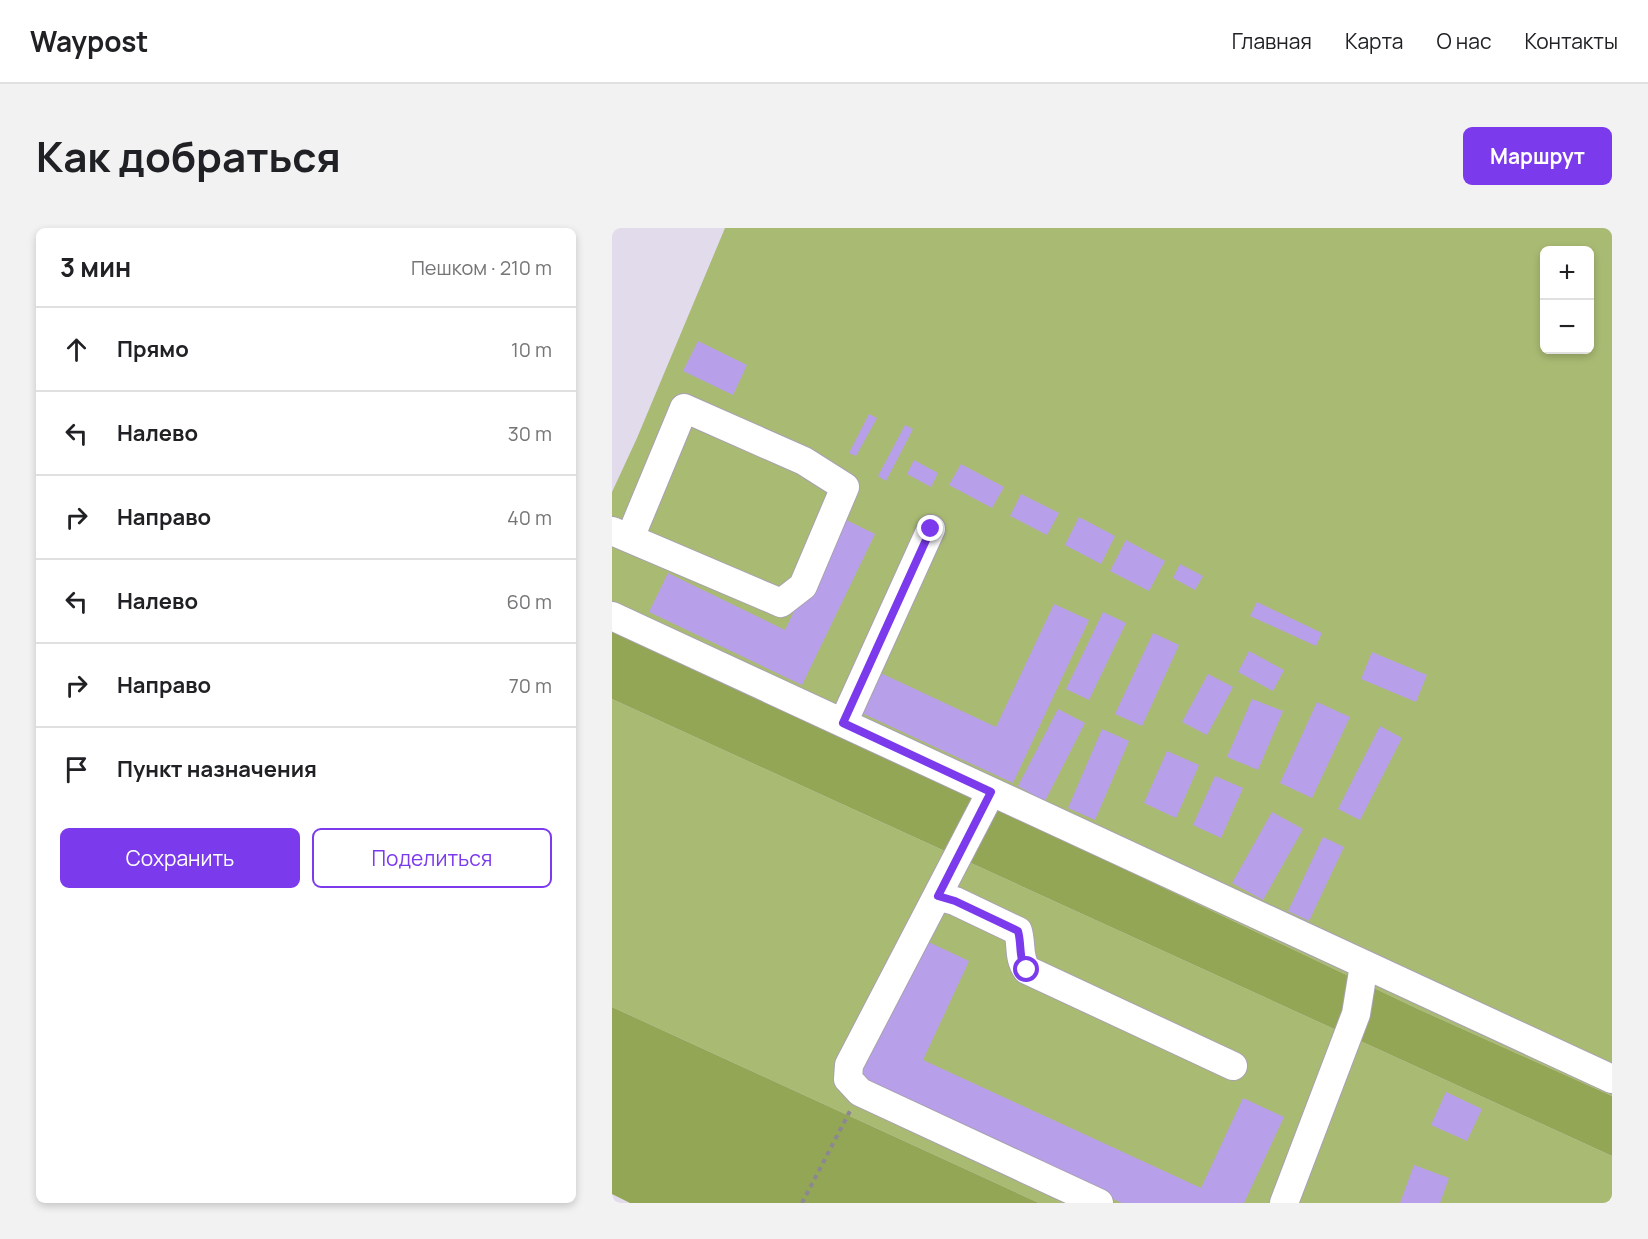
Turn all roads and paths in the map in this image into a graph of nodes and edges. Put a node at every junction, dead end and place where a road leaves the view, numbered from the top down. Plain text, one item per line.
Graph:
1 (931, 529) dead end
2 (621, 534) edge
3 (612, 616) edge
4 (843, 723) junction
5 (991, 792) junction
6 (938, 896) junction
7 (1364, 965) junction
8 (1233, 1066) dead end
9 (1612, 1079) edge
10 (860, 1092) junction
11 (802, 1203) edge
12 (1099, 1203) edge
13 (1284, 1203) edge

1 - 4 street
2 - 2 street
3 - 4 street
4 - 5 street
5 - 6 street
5 - 7 street
6 - 8 street
6 - 10 street
7 - 9 street
7 - 13 street
10 - 11 path
10 - 12 street

